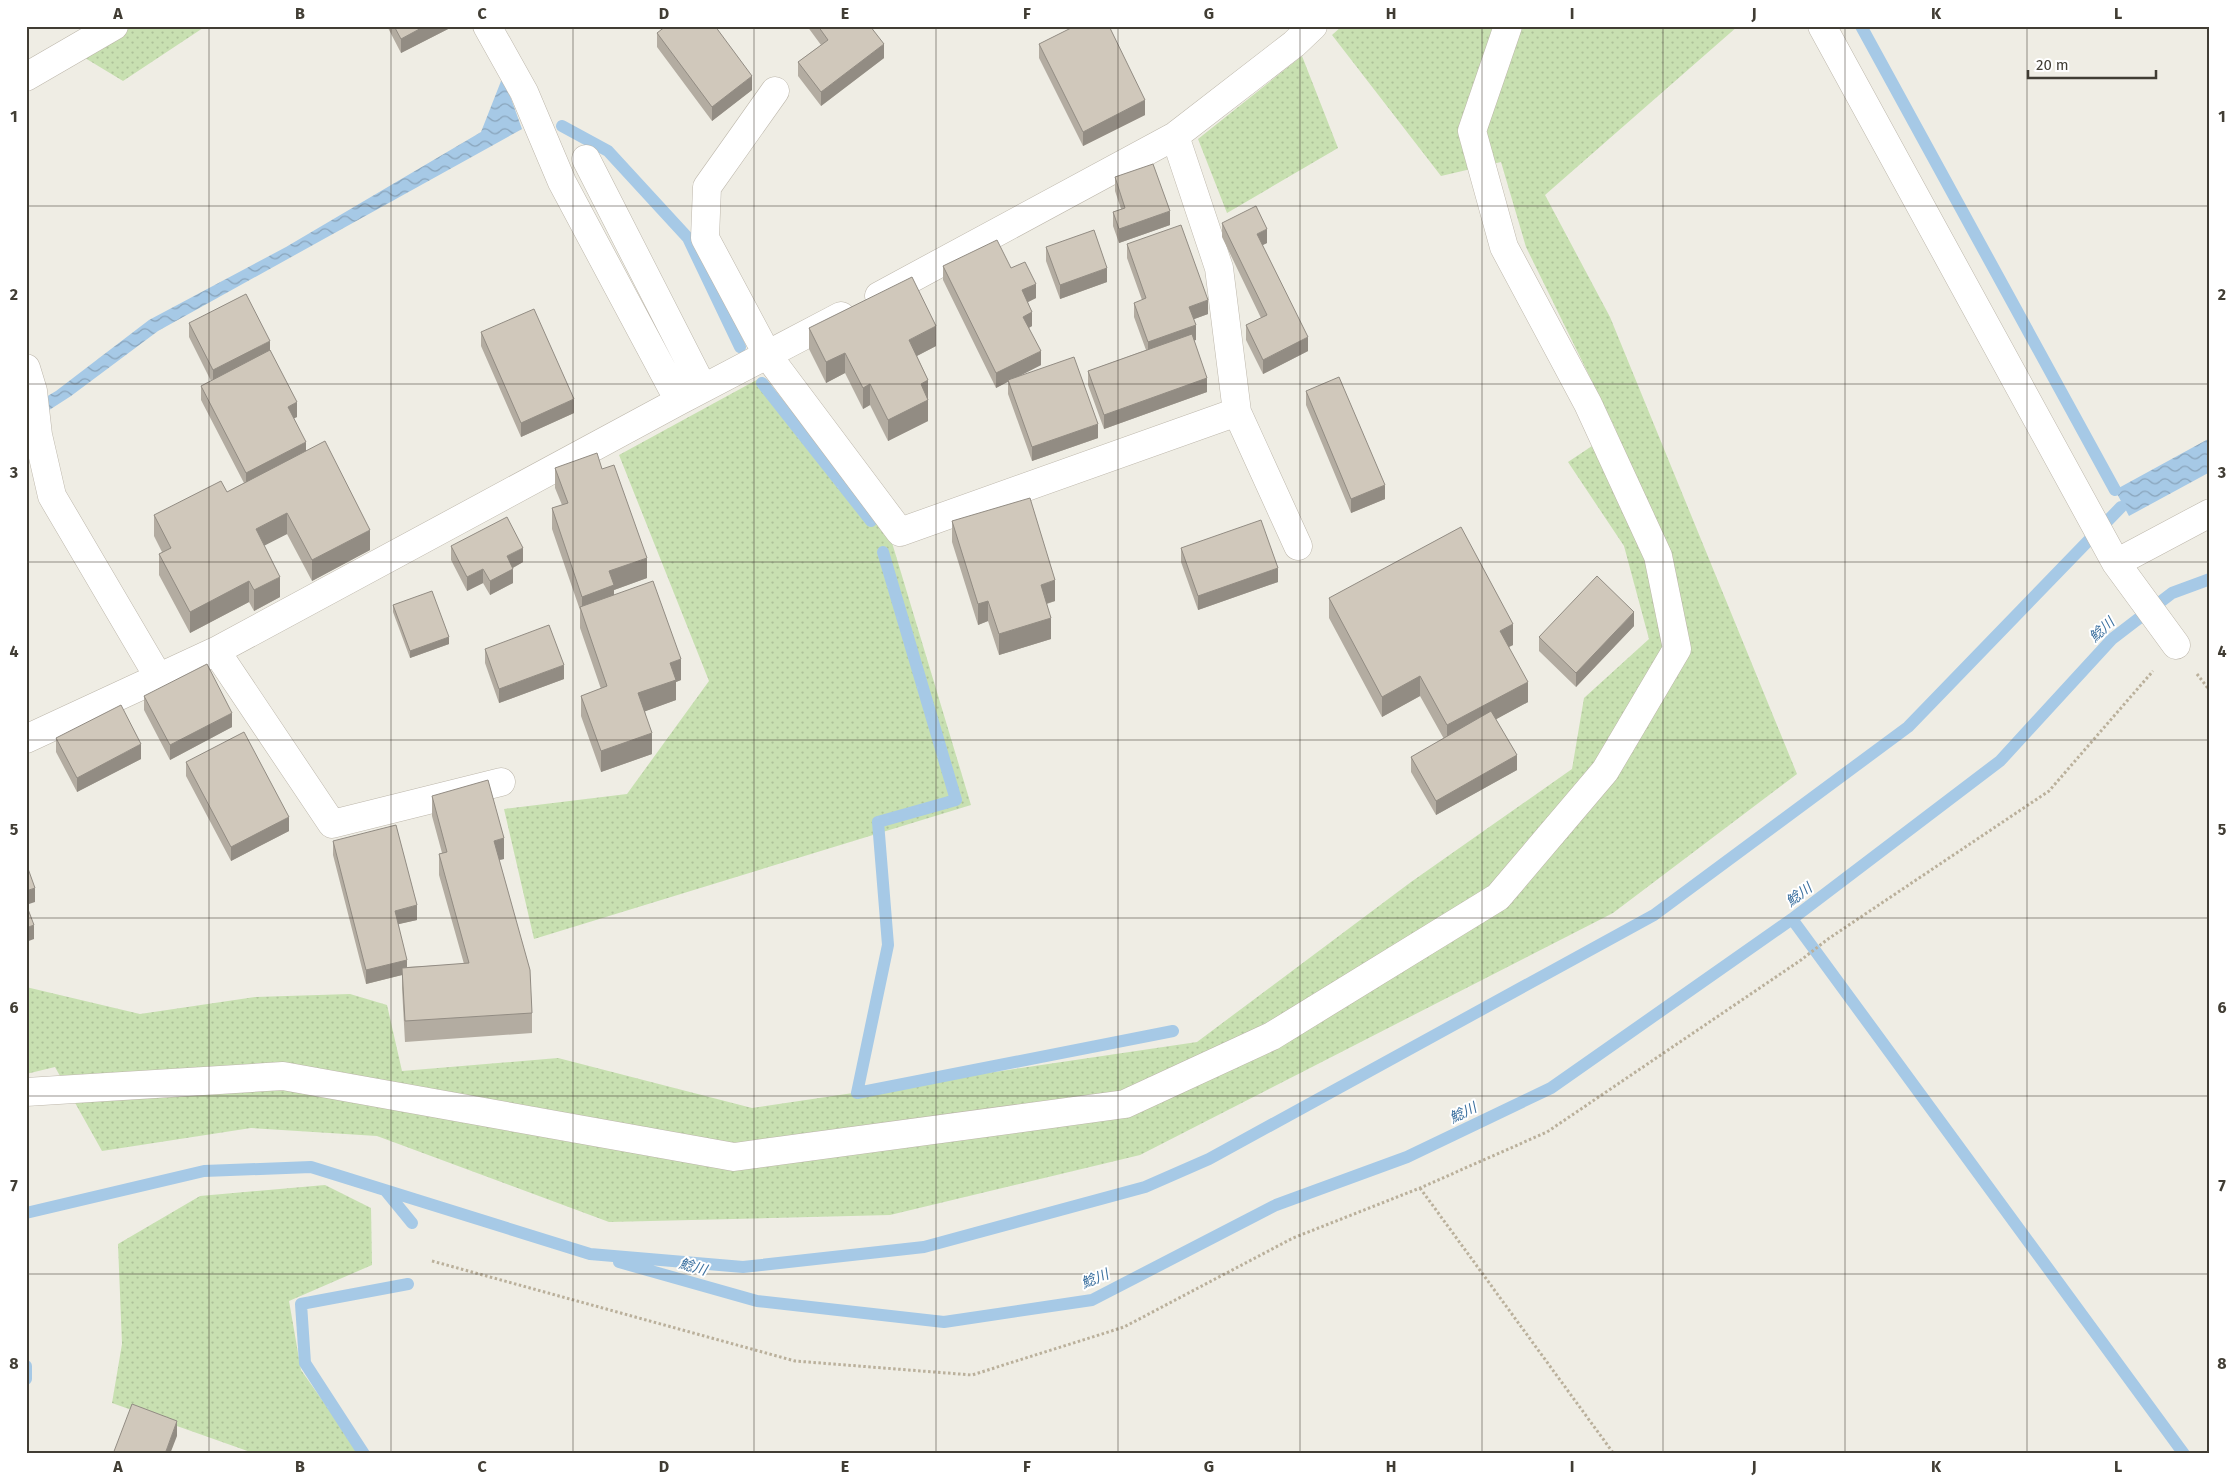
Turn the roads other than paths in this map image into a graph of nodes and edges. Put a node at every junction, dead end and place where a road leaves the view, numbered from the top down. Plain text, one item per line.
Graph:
1 (114, 26) edge
2 (487, 26) edge
3 (1313, 26) edge
4 (1508, 26) edge
5 (1822, 26) edge
6 (26, 77) edge
7 (775, 91) dead end
8 (1175, 136) junction
9 (586, 159) dead end
10 (768, 356) junction
11 (30, 379) edge
12 (703, 388) junction
13 (679, 401) junction
14 (1237, 412) junction
15 (2210, 513) edge
16 (1298, 546) dead end
17 (2112, 555) junction
18 (2176, 645) road end
19 (216, 651) junction
20 (159, 678) junction
21 (26, 739) edge
22 (501, 782) dead end
23 (26, 1092) edge

1 - 6 street
2 - 13 street
3 - 8 street
4 - 23 street
5 - 17 street
7 - 10 street
8 - 10 street
8 - 14 street
9 - 12 street
10 - 12 street
10 - 14 street
11 - 20 street
12 - 13 street
13 - 19 street
14 - 16 street
15 - 17 street
17 - 18 street
19 - 20 street
19 - 22 street
20 - 21 street

